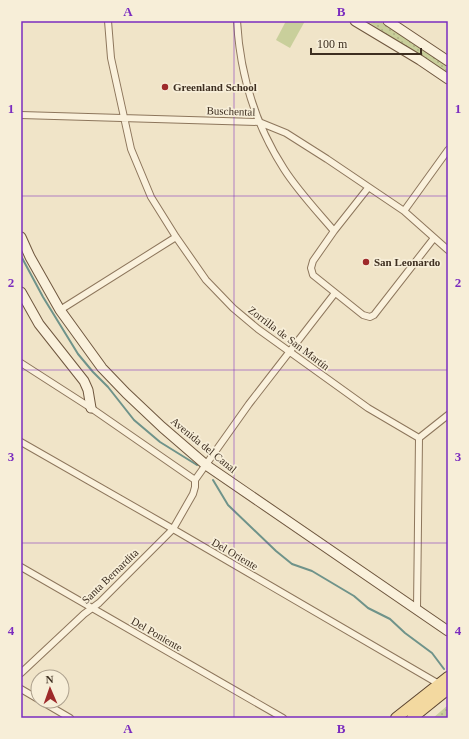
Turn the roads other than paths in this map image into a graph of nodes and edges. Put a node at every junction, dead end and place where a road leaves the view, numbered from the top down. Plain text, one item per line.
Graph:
1 (108, 21) edge
2 (237, 21) edge
3 (356, 21) edge
4 (388, 21) edge
5 (448, 61) edge
6 (448, 79) edge
7 (21, 115) edge
8 (124, 118) junction
9 (259, 122) junction
10 (448, 150) edge
11 (368, 188) junction
12 (404, 211) junction
13 (334, 231) junction
14 (21, 237) edge
15 (176, 237) junction
16 (434, 238) junction
17 (448, 250) edge
18 (21, 292) edge
19 (335, 293) junction
20 (60, 310) junction
21 (289, 352) junction
22 (21, 363) edge
23 (91, 408) junction
24 (448, 415) edge
25 (419, 438) junction
26 (21, 442) edge
27 (206, 465) junction
28 (195, 480) junction
29 (173, 528) junction
30 (21, 567) edge
31 (92, 608) junction
32 (417, 609) junction
33 (448, 631) edge
34 (21, 673) edge
35 (448, 677) edge
36 (439, 684) junction
37 (21, 689) edge
38 (448, 690) edge
39 (30, 694) edge
40 (55, 709) edge
41 (70, 718) edge
42 (283, 718) edge
43 (396, 718) edge
44 (412, 718) edge

1 - 8 street, Zorrilla de San Martín
2 - 9 street
3 - 6 street
4 - 5 street
7 - 8 street, Buschental
8 - 9 street, Buschental
8 - 15 street, Zorrilla de San Martín
9 - 11 street, Buschental
9 - 13 street
10 - 12 street
11 - 12 street, Buschental
11 - 13 street
12 - 16 street, Buschental
13 - 19 street
14 - 20 street, Avenida del Canal
15 - 20 street
15 - 21 street, Zorrilla de San Martín
16 - 17 street, Buschental
16 - 19 street
18 - 23 street
19 - 21 street
20 - 27 street, Avenida del Canal
21 - 25 street, Zorrilla de San Martín
21 - 27 street
22 - 23 street
23 - 28 street
24 - 25 street
25 - 32 street
26 - 29 street, Del Oriente
27 - 28 street
27 - 32 street, Avenida del Canal
28 - 29 street, Santa Bernardita
29 - 31 street, Santa Bernardita
29 - 36 street, Del Oriente
30 - 31 street, Del Poniente
31 - 34 street, Santa Bernardita
31 - 42 street, Del Poniente
32 - 33 street, Avenida del Canal
35 - 36 main road
36 - 43 main road
37 - 39 street
38 - 44 main road
40 - 41 street

